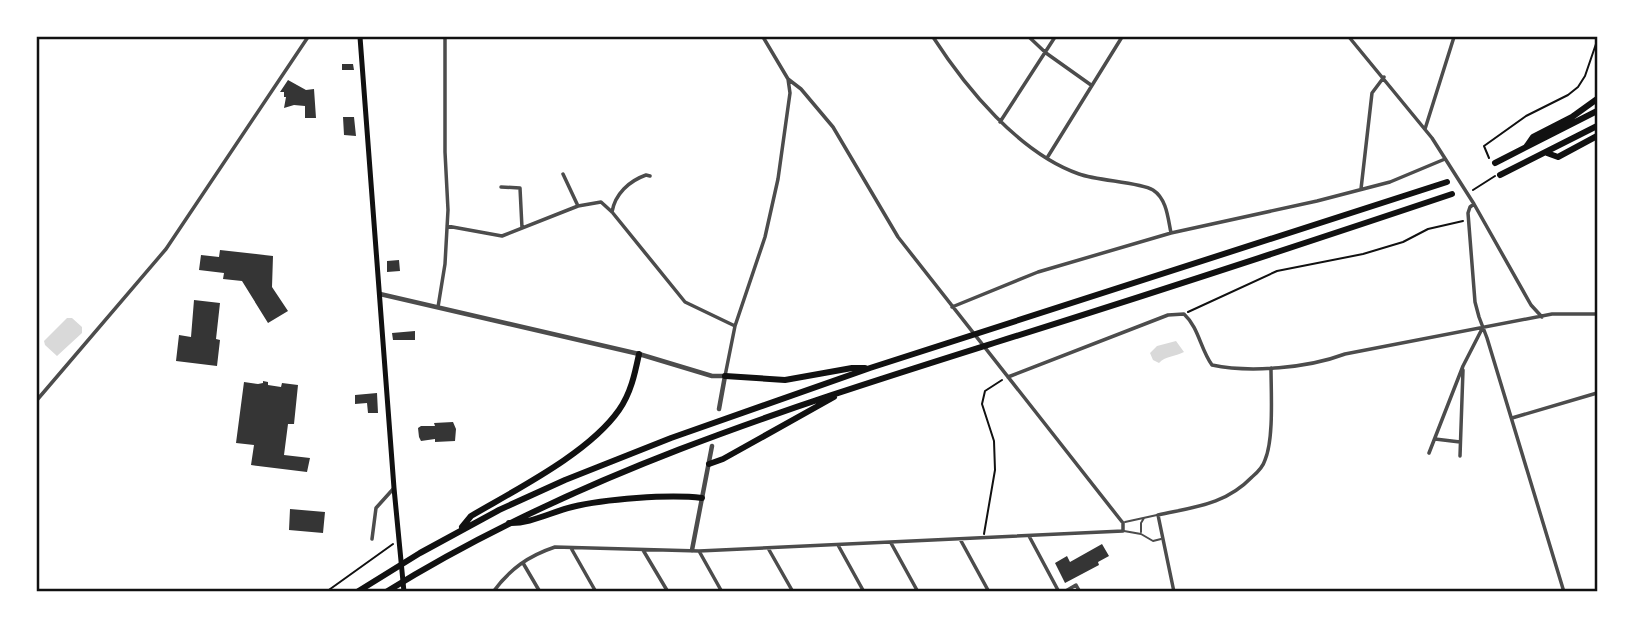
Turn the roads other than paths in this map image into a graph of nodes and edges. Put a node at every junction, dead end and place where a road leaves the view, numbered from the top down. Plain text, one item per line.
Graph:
1 (308, 37) edge
2 (360, 37) edge
3 (445, 37) edge
4 (763, 37) edge
5 (933, 37) edge
6 (1029, 37) edge
7 (1055, 37) edge
8 (1122, 37) edge
9 (1349, 37) edge
10 (1454, 37) edge
11 (1046, 53) junction
12 (1384, 77) junction
13 (788, 79) junction
14 (1091, 85) junction
15 (1597, 99) edge
16 (1597, 111) edge
17 (1000, 122) junction
18 (1597, 127) edge
19 (1425, 129) junction
20 (1597, 136) edge
21 (1525, 149) junction
22 (1547, 153) junction
23 (1046, 158) junction
24 (1445, 159) junction
25 (1493, 164) road end
26 (564, 174) dead end
27 (1498, 175) road end
28 (650, 176) dead end
29 (1447, 182) dead end
30 (501, 187) dead end
31 (1360, 190) junction
32 (1452, 194) dead end
33 (1474, 204) junction
34 (578, 206) junction
35 (612, 212) junction
36 (447, 226) junction
37 (522, 228) junction
38 (1171, 233) junction
39 (380, 294) junction
40 (952, 307) junction
41 (437, 308) junction
42 (1597, 314) edge
43 (1542, 317) junction
44 (736, 326) junction
45 (1483, 327) junction
46 (639, 354) junction
47 (1463, 366) junction
48 (870, 368) junction
49 (1271, 368) junction
50 (725, 376) junction
51 (1008, 377) junction
52 (840, 393) junction
53 (1597, 393) edge
54 (37, 400) edge
55 (719, 409) dead end
56 (1511, 419) junction
57 (1434, 439) junction
58 (1461, 442) junction
59 (712, 446) dead end
60 (1429, 453) dead end
61 (1460, 456) dead end
62 (709, 464) junction
63 (394, 488) junction
64 (702, 498) junction
65 (1158, 515) junction
66 (1145, 517) junction
67 (508, 523) junction
68 (1123, 523) junction
69 (1123, 531) junction
70 (457, 532) junction
71 (1141, 534) junction
72 (1029, 536) junction
73 (1164, 538) junction
74 (372, 539) dead end
75 (960, 539) junction
76 (891, 543) junction
77 (838, 545) junction
78 (570, 548) junction
79 (768, 548) junction
80 (643, 550) junction
81 (692, 550) junction
82 (699, 551) junction
83 (523, 563) junction
84 (357, 592) edge
85 (386, 592) edge
86 (404, 592) edge
87 (493, 592) edge
88 (540, 592) edge
89 (596, 592) edge
90 (668, 592) edge
91 (722, 592) edge
92 (793, 592) edge
93 (864, 592) edge
94 (918, 592) edge
95 (989, 592) edge
96 (1061, 592) edge
97 (1080, 592) edge
98 (1174, 592) edge
99 (1564, 592) edge

1 - 54 street
2 - 39 main road
3 - 36 street
4 - 13 street
5 - 17 street
6 - 11 street
7 - 11 street
8 - 14 street
9 - 12 street
10 - 19 street
11 - 14 street
11 - 17 street
12 - 19 street
12 - 31 street
13 - 40 street
13 - 44 street
14 - 23 street
15 - 21 highway
16 - 21 highway
17 - 23 street
18 - 22 highway
19 - 24 street
20 - 22 highway
21 - 25 highway
22 - 27 highway
23 - 38 street
24 - 31 street
24 - 33 street
26 - 34 street
28 - 35 street
29 - 48 highway
30 - 37 street
31 - 38 street
32 - 52 highway
33 - 43 street
33 - 45 street
34 - 35 street
34 - 37 street
35 - 44 street
36 - 37 street
36 - 41 street
38 - 40 street
39 - 41 street
39 - 63 main road
40 - 51 street
41 - 46 street
42 - 43 street
43 - 45 street
44 - 50 street
45 - 47 street
45 - 49 street
45 - 56 street
46 - 50 street
46 - 70 highway
47 - 57 street
47 - 58 street
48 - 50 highway
48 - 70 highway
49 - 51 street
49 - 65 street
50 - 55 street
51 - 68 street
52 - 62 highway
52 - 67 highway
53 - 56 street
56 - 99 street
57 - 58 street
57 - 60 street
58 - 61 street
59 - 62 street
62 - 64 street
63 - 74 street
63 - 86 main road
64 - 67 highway
64 - 81 street
65 - 66 lane
65 - 73 street
66 - 68 lane
66 - 71 lane
67 - 85 highway
68 - 69 street
69 - 71 lane
69 - 72 street
70 - 84 highway
71 - 73 lane
72 - 75 street
72 - 96 street
73 - 98 street
75 - 76 street
75 - 95 street
76 - 77 street
76 - 94 street
77 - 79 street
77 - 93 street
78 - 80 street
78 - 83 street
78 - 89 street
79 - 82 street
79 - 92 street
80 - 81 street
80 - 90 street
81 - 82 street
82 - 91 street
83 - 87 street
83 - 88 street
96 - 97 street

